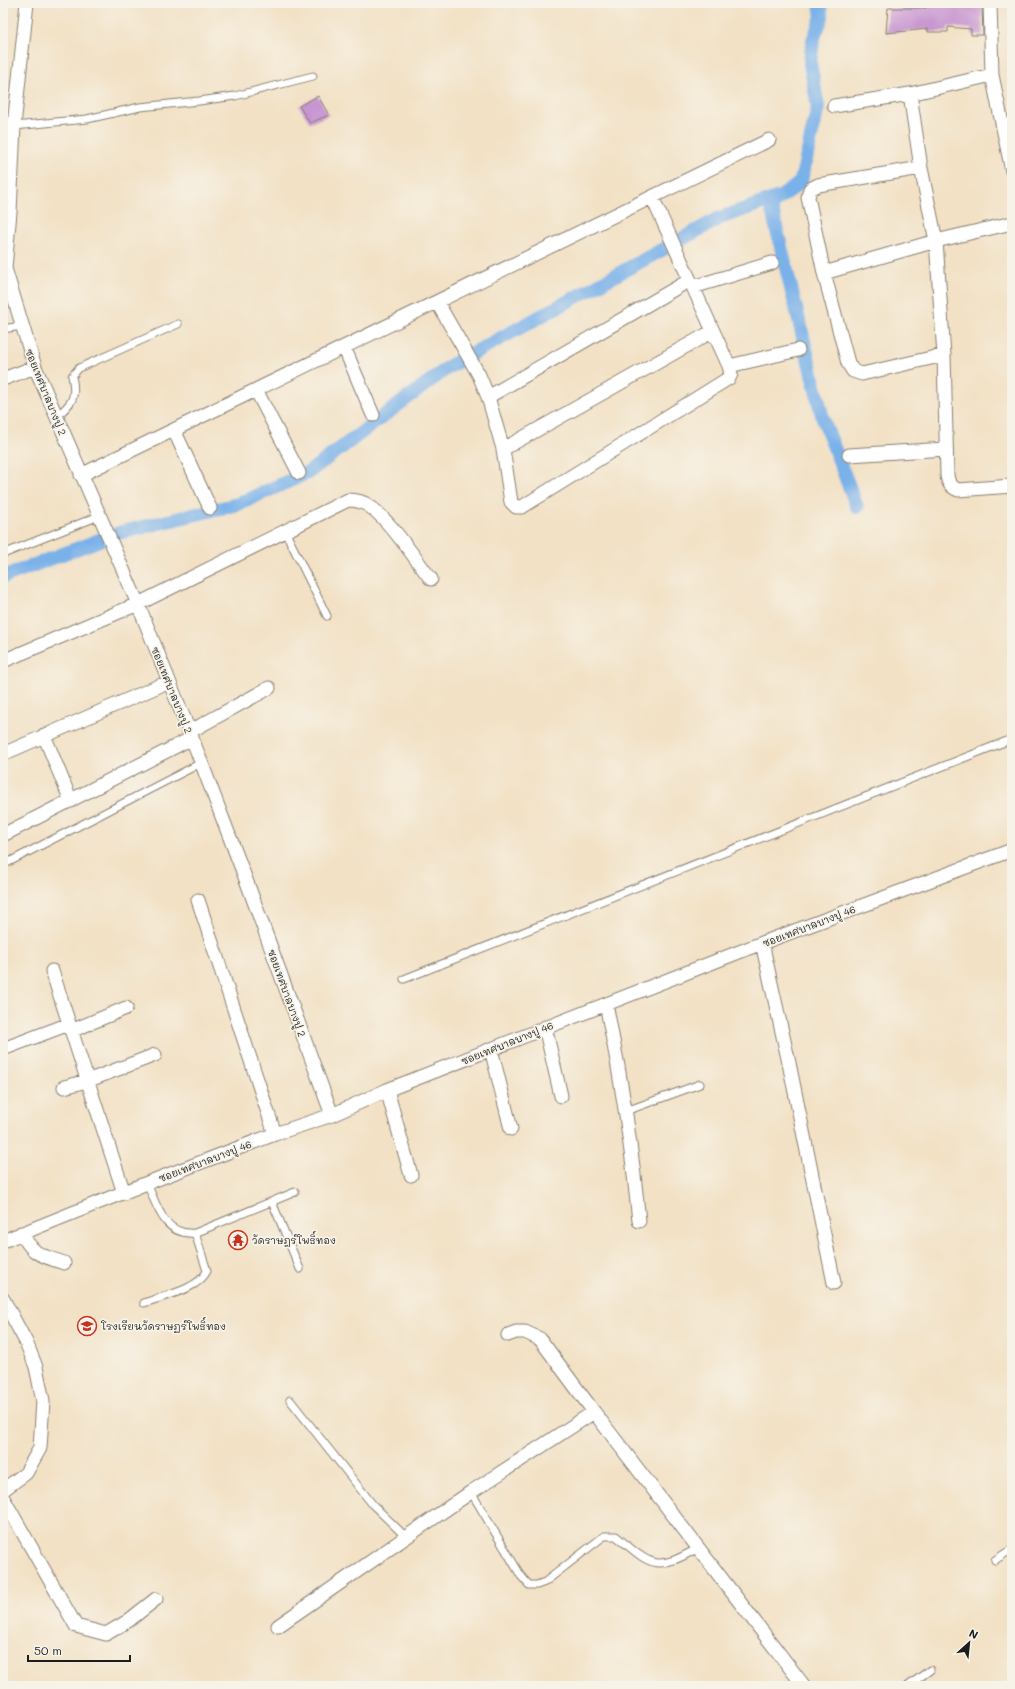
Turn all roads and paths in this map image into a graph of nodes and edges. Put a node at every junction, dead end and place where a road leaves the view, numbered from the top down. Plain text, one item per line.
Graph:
1 (27, 3) edge
2 (990, 3) edge
3 (992, 75) junction
4 (313, 76) dead end
5 (910, 94) junction
6 (834, 106) dead end
7 (14, 126) junction
8 (769, 140) dead end
9 (921, 168) junction
10 (1012, 171) edge
11 (652, 197) junction
12 (1012, 223) edge
13 (936, 241) junction
14 (4, 261) edge
15 (772, 263) dead end
16 (824, 273) junction
17 (692, 284) junction
18 (437, 302) junction
19 (178, 324) dead end
20 (21, 326) junction
21 (3, 329) edge
22 (713, 331) junction
23 (344, 347) junction
24 (798, 350) dead end
25 (944, 355) junction
26 (729, 366) junction
27 (35, 367) junction
28 (3, 379) edge
29 (256, 390) junction
30 (488, 397) junction
31 (373, 415) dead end
32 (56, 417) junction
33 (174, 430) junction
34 (503, 449) junction
35 (946, 449) junction
36 (849, 456) dead end
37 (299, 473) dead end
38 (81, 475) junction
39 (1012, 486) edge
40 (210, 508) dead end
41 (99, 516) junction
42 (285, 532) junction
43 (3, 554) edge
44 (431, 579) dead end
45 (138, 604) junction
46 (326, 616) dead end
47 (3, 661) edge
48 (168, 682) junction
49 (269, 688) dead end
50 (44, 735) junction
51 (190, 735) junction
52 (1012, 739) edge
53 (3, 754) edge
54 (201, 762) junction
55 (71, 801) junction
56 (3, 835) edge
57 (1012, 850) edge
58 (3, 865) edge
59 (198, 900) dead end
60 (762, 943) junction
61 (52, 971) dead end
62 (404, 979) dead end
63 (606, 1004) junction
64 (126, 1008) dead end
65 (545, 1027) junction
66 (70, 1028) junction
67 (3, 1049) edge
68 (491, 1049) junction
69 (155, 1055) dead end
70 (87, 1081) junction
71 (700, 1084) dead end
72 (64, 1087) dead end
73 (387, 1090) junction
74 (561, 1096) dead end
75 (626, 1111) junction
76 (332, 1115) junction
77 (511, 1129) dead end
78 (275, 1134) junction
79 (410, 1174) dead end
80 (147, 1183) junction
81 (295, 1192) dead end
82 (124, 1193) junction
83 (272, 1202) junction
84 (639, 1221) dead end
85 (21, 1233) junction
86 (195, 1233) junction
87 (3, 1241) edge
88 (64, 1263) dead end
89 (300, 1269) dead end
90 (834, 1283) dead end
91 (3, 1299) edge
92 (144, 1303) dead end
93 (508, 1335) dead end
94 (290, 1400) dead end
95 (594, 1412) junction
96 (3, 1490) edge
97 (471, 1492) junction
98 (3, 1498) edge
99 (406, 1537) junction
100 (698, 1548) junction
101 (1012, 1549) edge
102 (995, 1560) dead end
103 (156, 1599) dead end
104 (278, 1626) dead end
105 (930, 1670) dead end
106 (804, 1686) edge
107 (908, 1686) edge

1 - 7 street, ซอยเทศบาลบางปู 2
2 - 3 street
3 - 5 street
3 - 10 street
4 - 7 lane
5 - 6 street
5 - 9 street
7 - 14 street, ซอยเทศบาลบางปู 2
8 - 11 street
9 - 13 street
9 - 16 street
11 - 17 street
11 - 18 street
12 - 13 street
13 - 16 street
13 - 25 street
14 - 20 street, ซอยเทศบาลบางปู 2
15 - 17 street
16 - 25 street
17 - 22 street
17 - 30 street
18 - 23 street
18 - 30 street
19 - 32 lane
20 - 21 lane
20 - 27 street, ซอยเทศบาลบางปู 2
22 - 26 street
22 - 34 street
23 - 29 street
23 - 31 street
24 - 26 street
25 - 35 street
26 - 34 street
27 - 28 street
27 - 32 street, ซอยเทศบาลบางปู 2
29 - 33 street
29 - 37 street
30 - 34 street
32 - 38 street, ซอยเทศบาลบางปู 2
33 - 38 street
33 - 40 street
35 - 36 street
35 - 39 street
38 - 41 street, ซอยเทศบาลบางปู 2
41 - 43 lane
41 - 45 street, ซอยเทศบาลบางปู 2
42 - 44 street
42 - 45 street
42 - 46 lane
45 - 47 street
45 - 48 street, ซอยเทศบาลบางปู 2
48 - 50 street
48 - 51 street, ซอยเทศบาลบางปู 2
49 - 51 street
50 - 53 street
50 - 55 street
51 - 54 street, ซอยเทศบาลบางปู 2
51 - 55 street
52 - 62 lane
54 - 58 lane
54 - 76 street, ซอยเทศบาลบางปู 2
55 - 56 street
57 - 60 street, ซอยเทศบาลบางปู 46
59 - 78 street
60 - 63 street, ซอยเทศบาลบางปู 46
60 - 90 street
61 - 66 street
63 - 65 street, ซอยเทศบาลบางปู 46
63 - 75 street
64 - 66 street
65 - 68 street, ซอยเทศบาลบางปู 46
65 - 74 street
66 - 67 street
66 - 70 street
68 - 73 street, ซอยเทศบาลบางปู 46
68 - 77 street
69 - 70 street
70 - 72 street
70 - 82 street
71 - 75 lane
73 - 76 street, ซอยเทศบาลบางปู 46
73 - 79 street
75 - 84 street
76 - 78 street, ซอยเทศบาลบางปู 46
78 - 80 street, ซอยเทศบาลบางปู 46
80 - 82 street, ซอยเทศบาลบางปู 46
80 - 86 lane
81 - 83 lane
82 - 85 street, ซอยเทศบาลบางปู 46
83 - 86 lane
83 - 89 lane
85 - 87 street, ซอยเทศบาลบางปู 46
85 - 88 street
86 - 92 lane
91 - 96 street
93 - 95 street
94 - 99 lane
95 - 97 street
95 - 100 street
97 - 99 street
97 - 100 lane
98 - 103 street
99 - 104 street
100 - 106 street
101 - 102 lane
105 - 107 lane

